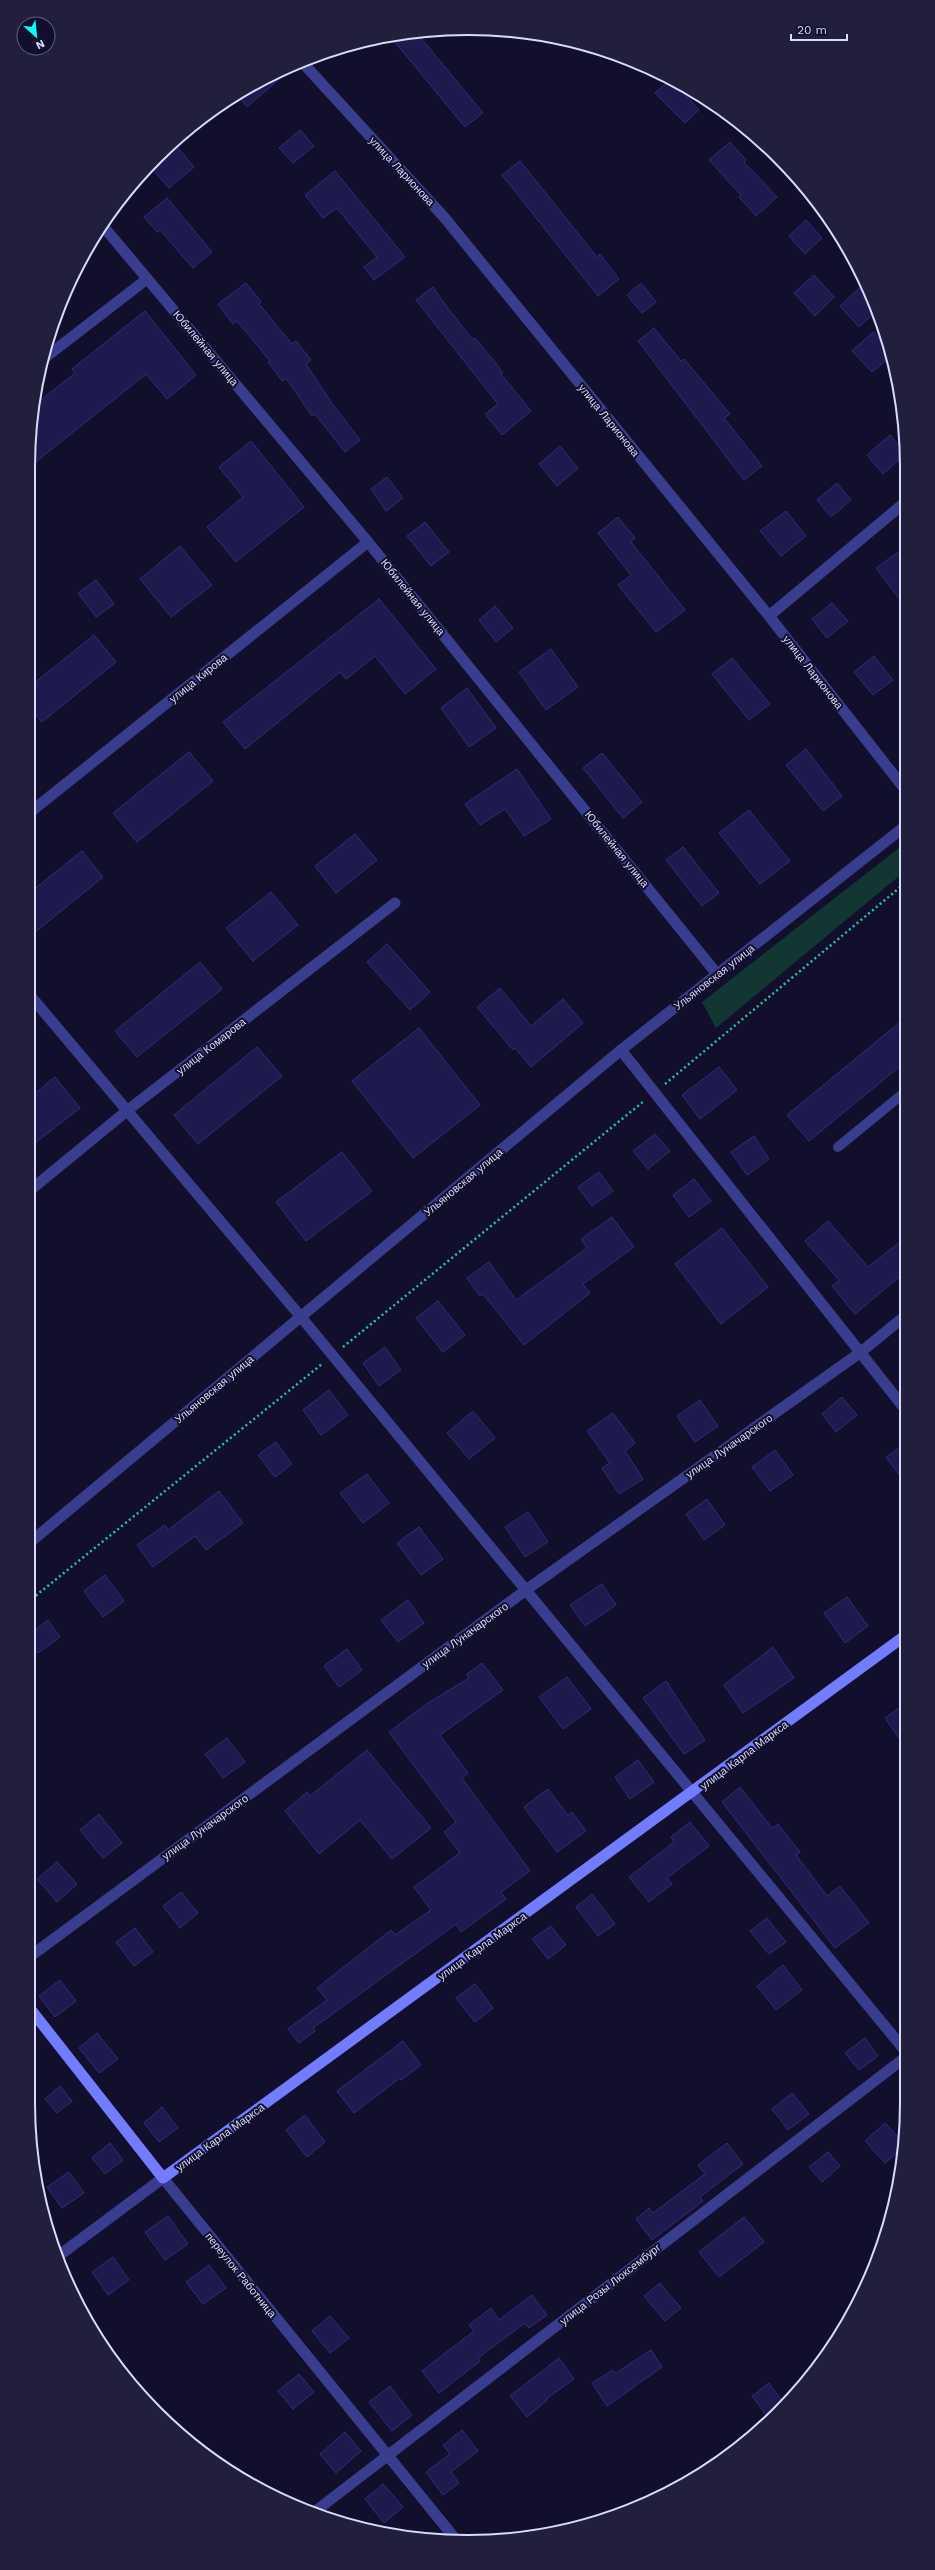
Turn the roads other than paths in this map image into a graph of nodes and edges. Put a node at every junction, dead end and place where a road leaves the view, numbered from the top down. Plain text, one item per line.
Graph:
1 (306, 66) edge
2 (106, 230) edge
3 (147, 279) junction
4 (51, 353) edge
5 (900, 507) edge
6 (368, 542) junction
7 (769, 616) junction
8 (900, 783) edge
9 (35, 808) edge
10 (900, 830) edge
11 (395, 903) dead end
12 (718, 974) junction
13 (35, 1000) edge
14 (621, 1050) junction
15 (900, 1096) edge
16 (128, 1110) junction
17 (838, 1146) dead end
18 (35, 1186) edge
19 (301, 1317) junction
20 (900, 1320) edge
21 (861, 1352) junction
22 (900, 1403) edge
23 (35, 1538) edge
24 (526, 1590) junction
25 (900, 1639) edge
26 (691, 1794) junction
27 (35, 1953) edge
28 (35, 2015) edge
29 (900, 2046) edge
30 (900, 2059) edge
31 (163, 2178) junction
32 (62, 2253) edge
33 (387, 2455) junction
34 (319, 2508) edge
35 (452, 2534) edge

1 - 7 street, улица Ларионова
2 - 3 street, Юбилейная улица
3 - 4 street
3 - 6 street, Юбилейная улица
5 - 7 street
6 - 9 street, улица Кирова
6 - 12 street, Юбилейная улица
7 - 8 street, улица Ларионова
10 - 12 street, Ульяновская улица
11 - 16 street, улица Комарова
12 - 14 street, Ульяновская улица
13 - 16 street
14 - 19 street, Ульяновская улица
14 - 21 street
15 - 17 lane
16 - 18 street, улица Комарова
16 - 19 street
19 - 23 street, Ульяновская улица
19 - 24 street
20 - 21 street, улица Луначарского
21 - 22 street
21 - 24 street, улица Луначарского
24 - 26 street
24 - 27 street, улица Луначарского
25 - 26 main road, улица Карла Маркса
26 - 29 street
26 - 31 main road, улица Карла Маркса
28 - 31 main road, переулок Работница
30 - 33 street, улица Розы Люксембург
31 - 32 street, улица Карла Маркса
31 - 33 street, переулок Работница
33 - 34 street, улица Розы Люксембург
33 - 35 street, переулок Работница

